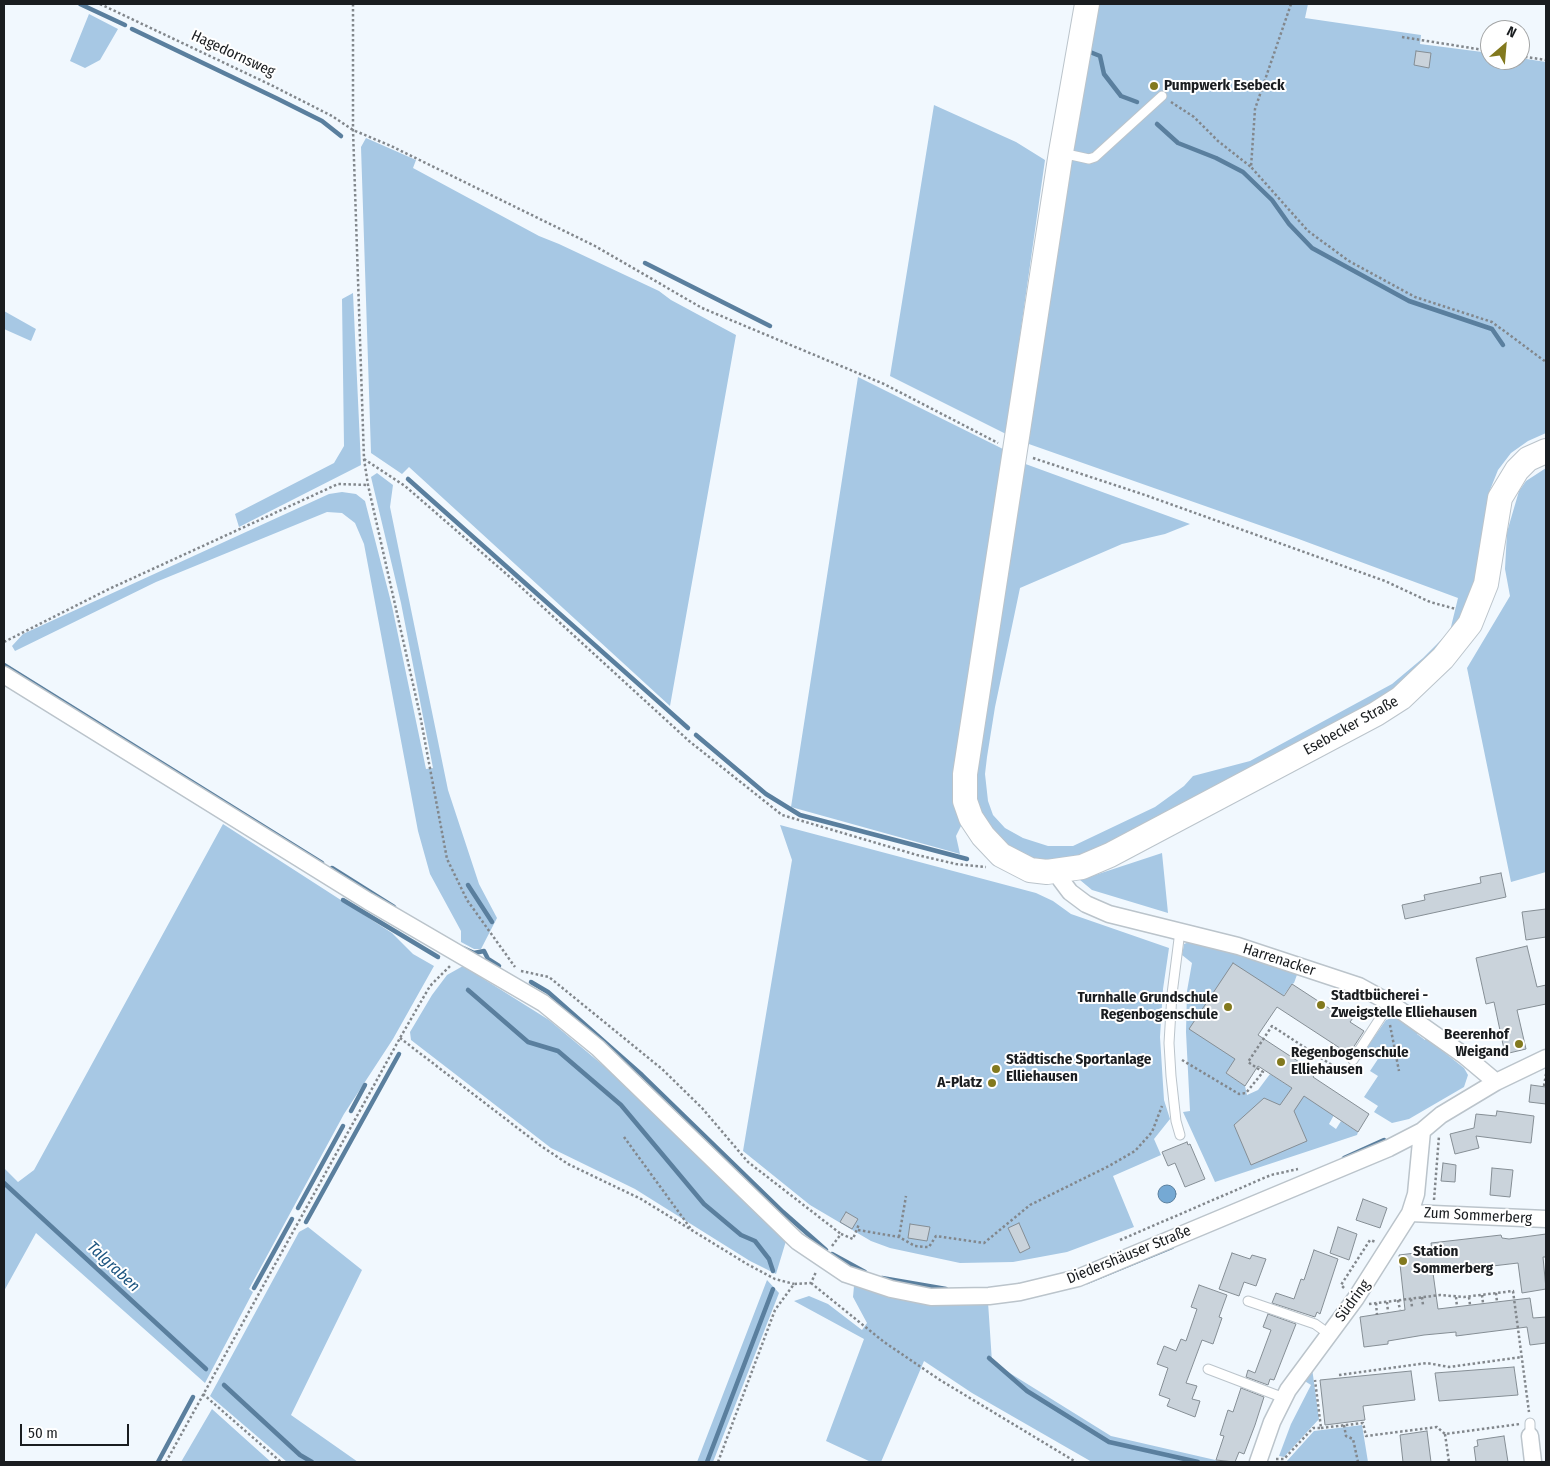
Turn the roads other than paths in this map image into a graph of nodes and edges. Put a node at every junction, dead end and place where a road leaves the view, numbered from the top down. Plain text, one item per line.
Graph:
1 (1087, 4) edge
2 (1162, 96) road end
3 (1061, 152) junction
4 (1546, 451) edge
5 (4, 674) edge
6 (1058, 871) junction
7 (1180, 931) junction
8 (1390, 1003) junction
9 (1546, 1058) edge
10 (1353, 1060) road end
11 (1496, 1082) junction
12 (1422, 1131) junction
13 (1180, 1135) dead end
14 (1410, 1213) junction
15 (1546, 1219) edge
16 (1248, 1301) dead end
17 (1329, 1334) junction
18 (1208, 1369) dead end
19 (1284, 1398) junction
20 (1530, 1430) road end
21 (1259, 1460) edge
22 (1533, 1462) edge

1 - 3 street
2 - 3 lane
3 - 6 street, Esebecker Straße
4 - 6 street, Esebecker Straße
5 - 12 street, Diedershäuser Straße
6 - 7 street, Harrenacker
7 - 8 street, Harrenacker
7 - 13 lane
8 - 10 lane
8 - 11 street, Harrenacker
9 - 11 street, Diedershäuser Straße
11 - 12 street, Diedershäuser Straße
12 - 14 street, Südring
14 - 15 street, Zum Sommerberg
14 - 17 street, Südring
16 - 17 lane
17 - 19 street, Südring
18 - 19 lane
19 - 21 street, Südring
20 - 22 street

